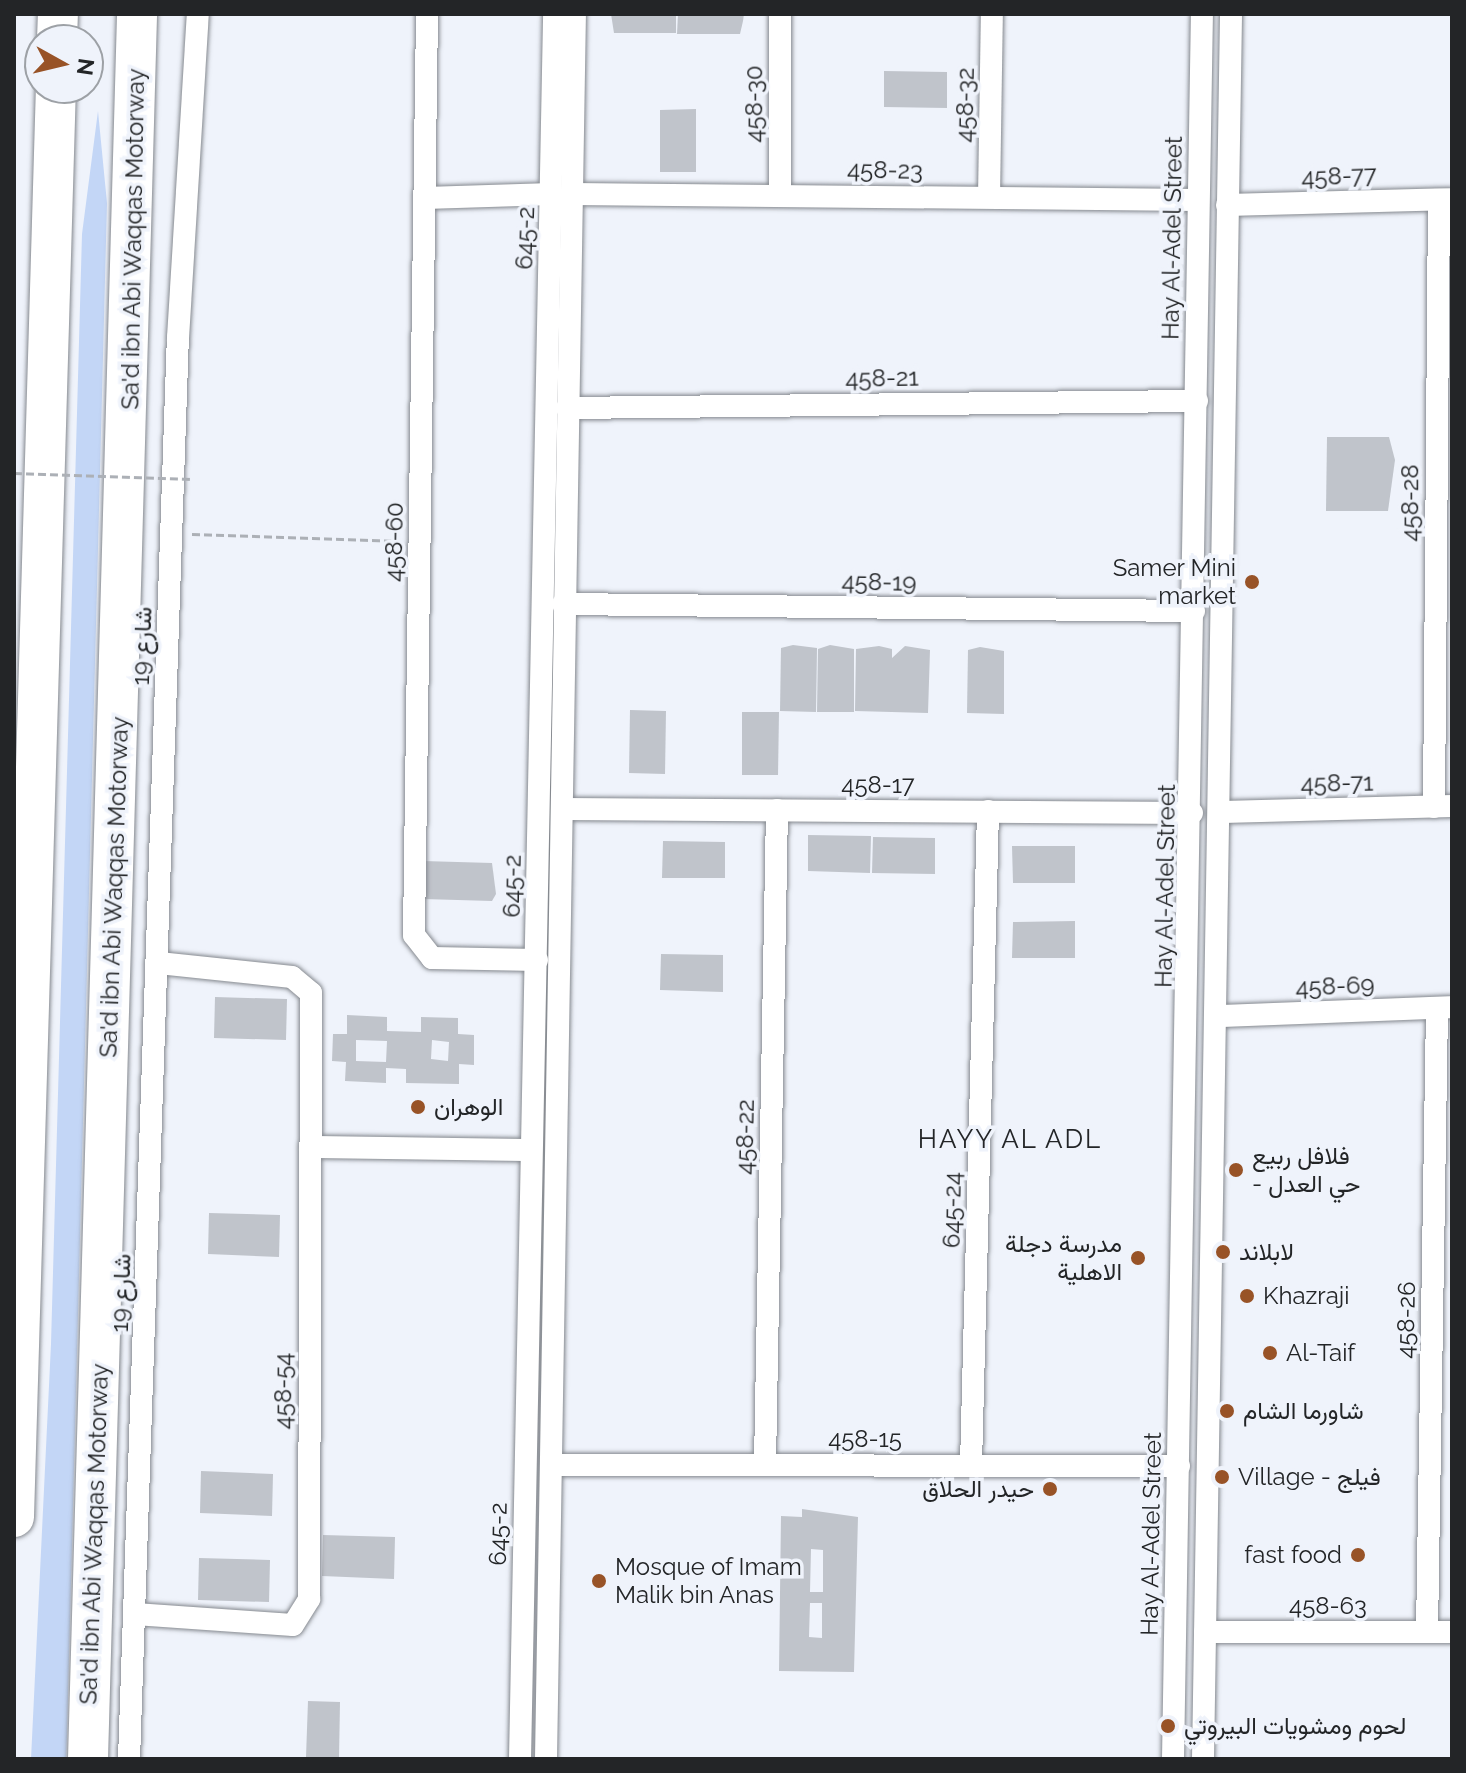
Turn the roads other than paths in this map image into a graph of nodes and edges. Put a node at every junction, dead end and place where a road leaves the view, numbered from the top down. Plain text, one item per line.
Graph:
1 (137, 14) edge
2 (153, 14) edge
3 (198, 14) edge
4 (427, 14) edge
5 (554, 14) edge
6 (575, 14) edge
7 (780, 14) edge
8 (992, 14) edge
9 (1202, 14) edge
10 (1231, 14) edge
11 (56, 104) edge
12 (562, 194) junction
13 (780, 194) junction
14 (989, 197) junction
15 (425, 198) junction
16 (1445, 200) edge
17 (136, 205) junction
18 (1197, 209) junction
19 (1227, 212) junction
20 (1197, 401) junction
21 (1445, 402) edge
22 (567, 408) junction
23 (554, 479) junction
24 (563, 604) junction
25 (1444, 610) edge
26 (1194, 611) junction
27 (1443, 807) edge
28 (564, 809) junction
29 (777, 810) junction
30 (988, 811) junction
31 (1223, 812) junction
32 (1192, 813) junction
33 (537, 960) junction
34 (159, 963) junction
35 (1444, 1008) edge
36 (1220, 1016) junction
37 (310, 1147) junction
38 (531, 1150) junction
39 (1443, 1217) edge
40 (1211, 1340) junction
41 (1181, 1341) junction
42 (1441, 1430) edge
43 (765, 1464) junction
44 (551, 1465) junction
45 (971, 1465) junction
46 (1179, 1466) junction
47 (14, 1517) edge
48 (135, 1614) junction
49 (1205, 1632) junction
50 (1427, 1632) junction
51 (1452, 1632) edge
52 (88, 1759) edge
53 (129, 1759) edge
54 (520, 1759) edge
55 (546, 1759) edge
56 (1173, 1759) edge
57 (1203, 1759) edge

1 - 17 highway, Sa'd ibn Abi Waqqas Motorway
2 - 17 highway
3 - 34 street, شارع 19
4 - 15 street, 458-60
5 - 12 street, 645-2
6 - 12 street, 645-2
7 - 13 street, 458-30
8 - 14 street, 458-32
9 - 18 street, Hay Al-Adel Street
10 - 19 street
11 - 47 highway
12 - 13 street, 458-23
12 - 15 street, 458-23
12 - 22 street, 645-2
12 - 23 street, 645-2
13 - 14 street, 458-23
14 - 18 street, 458-23
15 - 33 street, 458-60
16 - 19 street, 458-77
16 - 21 street, 458-28
17 - 52 highway, Sa'd ibn Abi Waqqas Motorway
18 - 19 street, 458-77
18 - 20 street, Hay Al-Adel Street
19 - 31 street
20 - 22 street, 458-21
20 - 26 street, Hay Al-Adel Street
21 - 25 street, 458-28
22 - 23 street, 645-2
23 - 24 street, 645-2
23 - 33 street, 645-2
24 - 26 street, 458-19
24 - 28 street, 645-2
25 - 27 street, 458-28
26 - 32 street, Hay Al-Adel Street
27 - 31 street, 458-71
28 - 29 street, 458-17
28 - 44 street, 645-2
29 - 30 street, 458-17
29 - 43 street, 458-22
30 - 32 street, 458-17
30 - 45 street, 645-24
31 - 36 street
32 - 41 street, Hay Al-Adel Street
33 - 38 street, 645-2
34 - 37 street, 458-54
34 - 48 street, شارع 19
35 - 36 street, 458-69
35 - 39 street, 458-26
36 - 40 street
37 - 38 street
37 - 48 street, 458-54
38 - 54 street, 645-2
39 - 42 street, 458-26
40 - 41 street
40 - 49 street
41 - 46 street, Hay Al-Adel Street
42 - 50 street, 458-26
43 - 44 street, 458-15
43 - 45 street, 458-15
44 - 55 street, 645-2
45 - 46 street, 458-15
46 - 56 street, Hay Al-Adel Street
48 - 53 street, شارع 19
49 - 50 street, 458-63
49 - 57 street
50 - 51 street, 458-63

